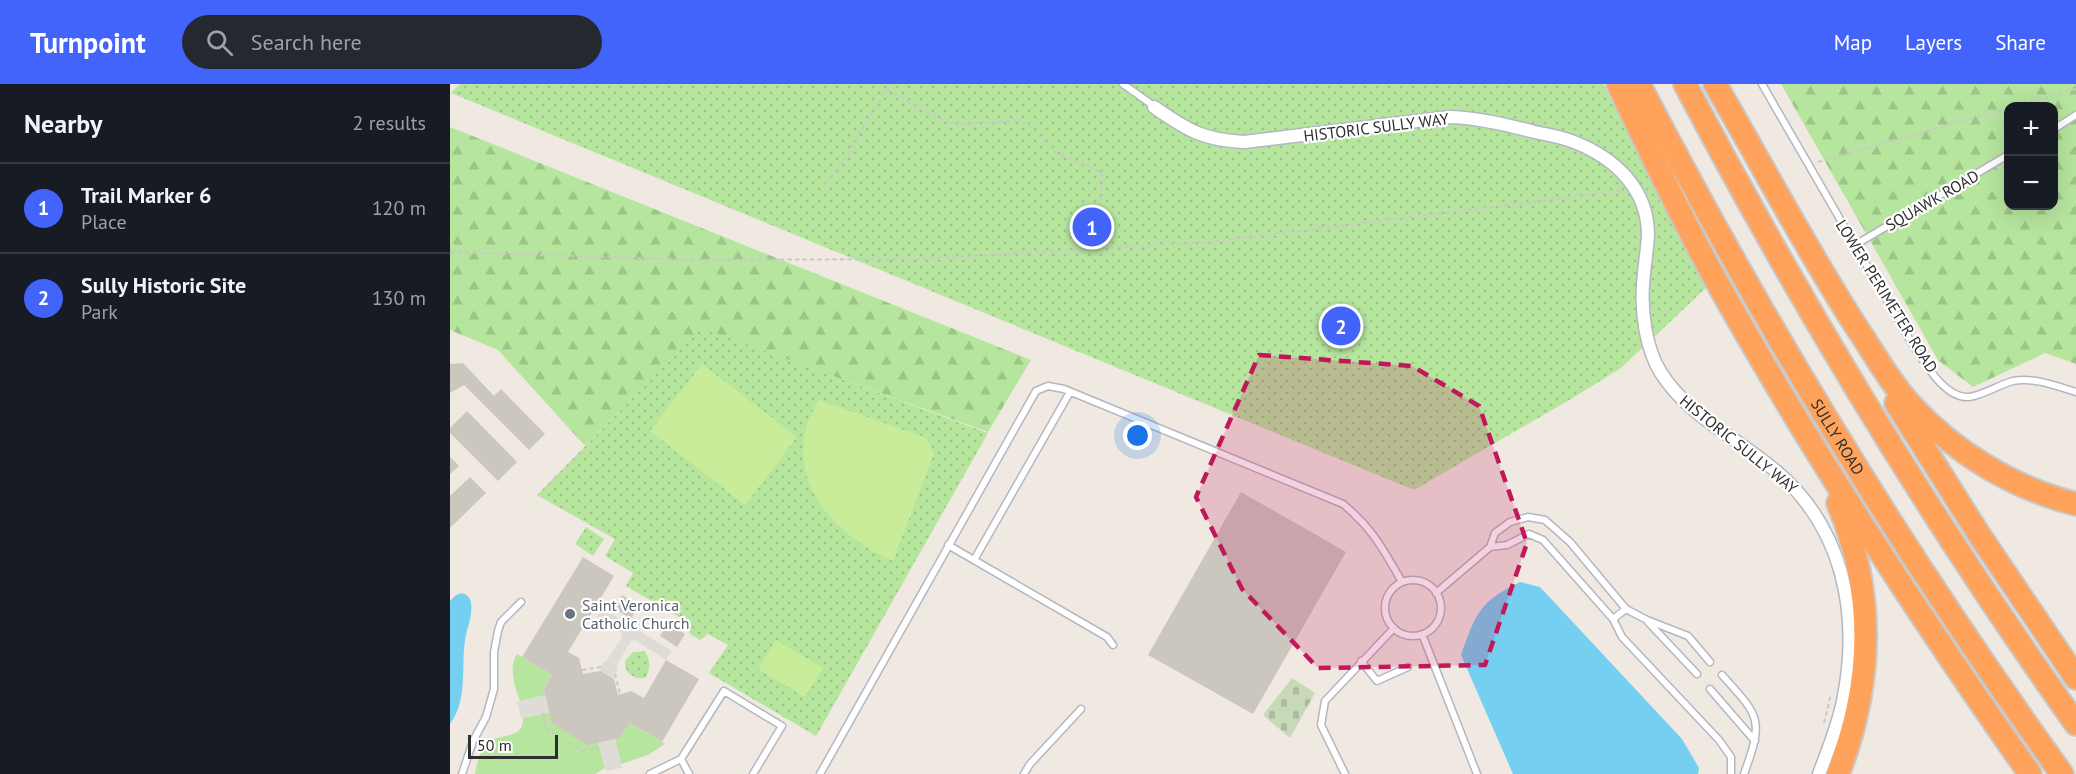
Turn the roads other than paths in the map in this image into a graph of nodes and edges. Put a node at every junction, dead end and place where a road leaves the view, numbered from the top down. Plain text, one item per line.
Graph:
1 (1123, 84) edge
2 (1618, 84) edge
3 (1639, 84) edge
4 (1685, 84) edge
5 (1715, 84) edge
6 (1762, 84) edge
7 (1154, 107) joint
8 (2076, 115) edge
9 (2058, 126) edge
10 (2006, 156) edge
11 (1855, 245) junction
12 (1840, 301) junction
13 (1070, 392) junction
14 (2076, 392) edge
15 (1802, 426) junction
16 (2076, 504) edge
17 (948, 545) junction
18 (1490, 547) junction
19 (974, 560) junction
20 (1402, 582) junction
21 (1436, 593) junction
22 (520, 602) dead end
23 (1626, 609) junction
24 (1613, 619) junction
25 (1647, 620) junction
26 (1394, 628) junction
27 (1422, 634) junction
28 (1113, 645) dead end
29 (1361, 661) junction
30 (1710, 662) dead end
31 (1408, 667) dead end
32 (1697, 674) dead end
33 (1722, 675) dead end
34 (2076, 678) edge
35 (1710, 689) dead end
36 (1081, 709) dead end
37 (2076, 724) edge
38 (1756, 742) junction
39 (681, 759) junction
40 (462, 774) edge
41 (650, 774) edge
42 (689, 774) edge
43 (753, 774) edge
44 (820, 774) edge
45 (1024, 774) edge
46 (1346, 774) edge
47 (1477, 774) edge
48 (1731, 774) edge
49 (1744, 774) edge
50 (1819, 774) edge
51 (1838, 774) edge
52 (2030, 774) edge
53 (2062, 774) edge

1 - 7 lane
2 - 15 highway
3 - 53 highway, SULLY ROAD
4 - 37 highway
5 - 12 highway
6 - 11 lane, LOWER PERIMETER ROAD
7 - 50 street, HISTORIC SULLY WAY
8 - 9 lane
10 - 11 lane, SQUAWK ROAD
11 - 14 lane, LOWER PERIMETER ROAD
12 - 16 highway
12 - 34 highway
13 - 17 lane
13 - 19 lane
13 - 20 lane
15 - 51 highway
15 - 52 highway
17 - 19 lane
17 - 44 lane
18 - 21 lane
18 - 23 lane
18 - 24 lane
19 - 28 lane
20 - 21 lane
20 - 26 lane
21 - 27 lane
22 - 40 lane
23 - 24 lane
23 - 25 lane
24 - 48 lane
25 - 30 lane
25 - 32 lane
26 - 27 lane
26 - 29 lane
27 - 47 lane
29 - 31 lane
29 - 46 lane
33 - 38 lane
35 - 38 lane
36 - 45 lane
38 - 49 lane
39 - 41 lane
39 - 42 lane
39 - 43 lane

